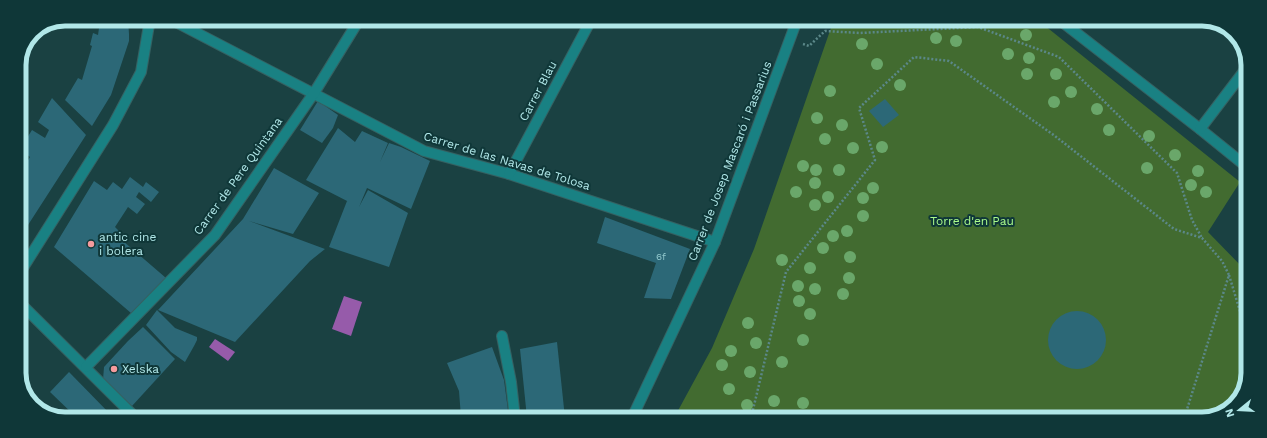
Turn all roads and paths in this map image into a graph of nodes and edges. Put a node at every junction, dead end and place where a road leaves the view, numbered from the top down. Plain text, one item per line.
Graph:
1 (149, 26) edge
2 (184, 26) edge
3 (355, 26) edge
4 (588, 26) edge
5 (795, 26) edge
6 (1067, 26) edge
7 (790, 39) junction
8 (1241, 75) edge
9 (314, 93) junction
10 (1200, 129) junction
11 (1241, 162) edge
12 (509, 174) junction
13 (1202, 238) junction
14 (716, 242) junction
15 (26, 263) edge
16 (1229, 275) junction
17 (26, 309) edge
18 (1241, 315) edge
19 (502, 336) dead end
20 (86, 367) junction
21 (130, 412) edge
22 (514, 412) edge
23 (635, 412) edge
24 (752, 412) edge
25 (1186, 412) edge

1 - 15 street
2 - 9 street, Carrer de las Navas de Tolosa
3 - 9 street, Carrer de Pere Quintana
4 - 12 street, Carrer Blau
5 - 7 street, Carrer de Josep Mascaró i Passarius
6 - 10 street
7 - 13 path
7 - 14 street, Carrer de Josep Mascaró i Passarius
8 - 10 street
9 - 12 street, Carrer de las Navas de Tolosa
9 - 20 street, Carrer de Pere Quintana
10 - 11 street
12 - 14 street, Carrer de las Navas de Tolosa
13 - 16 path
13 - 24 path
14 - 23 street, Carrer de Josep Mascaró i Passarius
16 - 18 path
16 - 25 path
17 - 20 street
19 - 22 street
20 - 21 street

